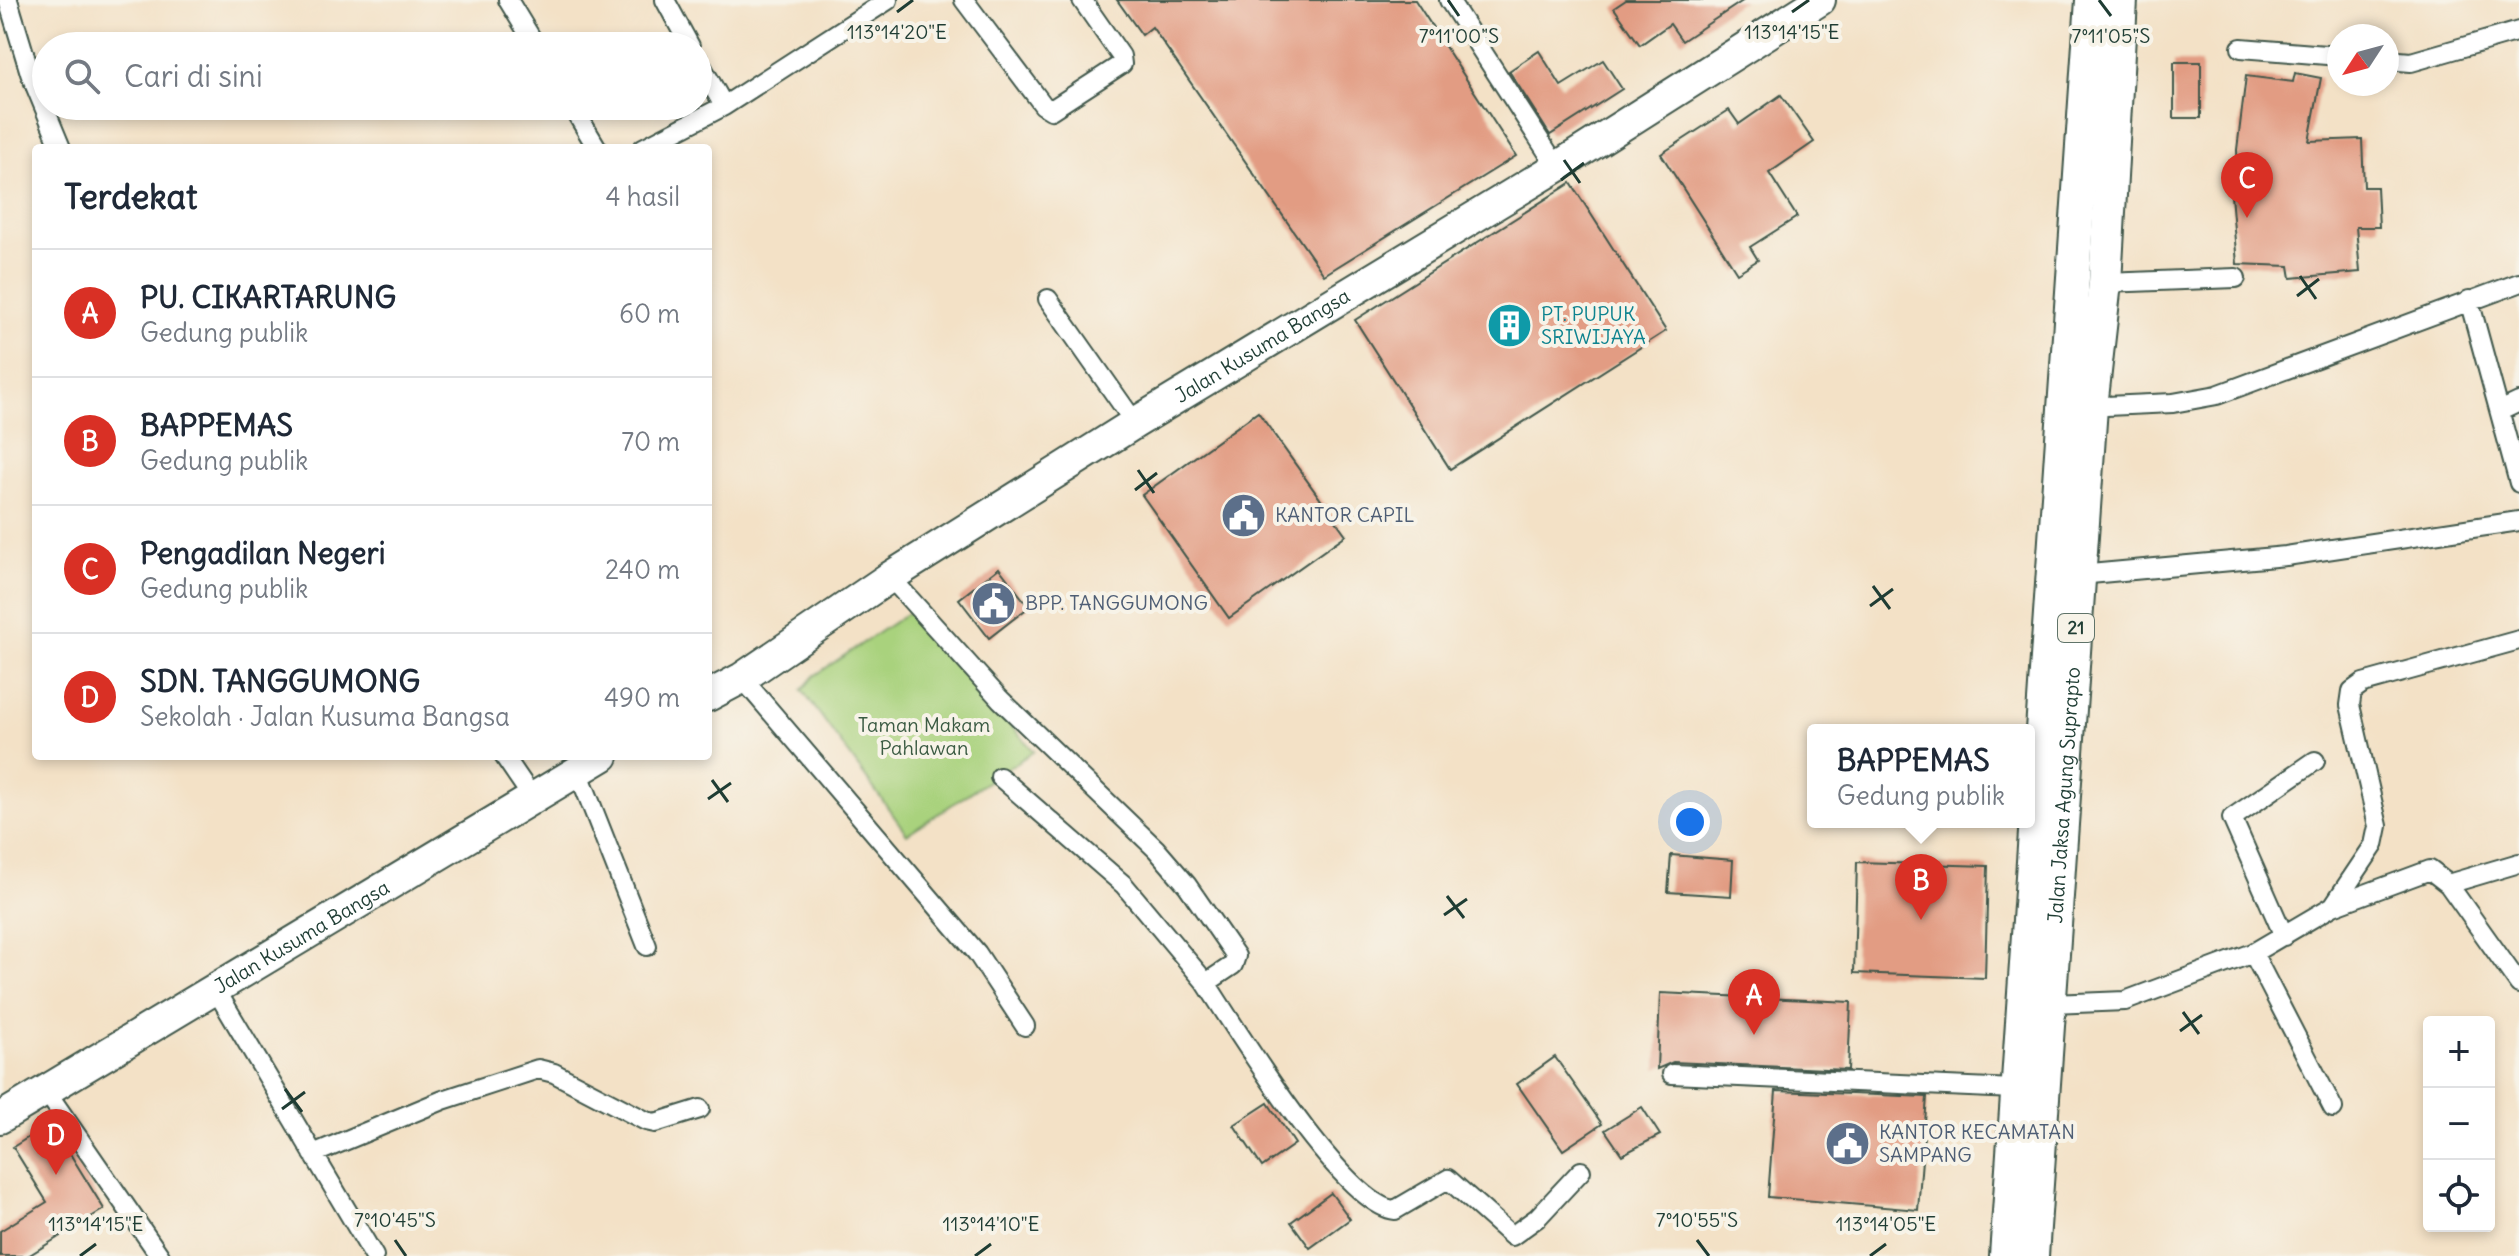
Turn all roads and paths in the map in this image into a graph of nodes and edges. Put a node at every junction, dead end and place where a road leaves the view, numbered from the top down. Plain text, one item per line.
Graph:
1 (8, 0) edge
2 (508, 0) edge
3 (665, 0) edge
4 (888, 0) edge
5 (964, 0) edge
6 (1082, 0) edge
7 (1449, 0) edge
8 (1820, 0) edge
9 (2092, 0) edge
10 (2121, 0) edge
11 (2519, 31) edge
12 (527, 32) edge
13 (682, 32) edge
14 (2241, 48) dead end
15 (2327, 55) edge
16 (2399, 61) edge
17 (32, 78) edge
18 (712, 85) edge
19 (724, 106) junction
20 (712, 112) edge
21 (49, 120) edge
22 (580, 120) edge
23 (697, 120) edge
24 (59, 144) edge
25 (595, 144) edge
26 (651, 144) edge
27 (1557, 167) junction
28 (2236, 278) dead end
29 (2105, 283) junction
30 (2519, 283) edge
31 (1048, 299) dead end
32 (2469, 300) junction
33 (2519, 402) edge
34 (2078, 406) junction
35 (2500, 411) junction
36 (1135, 423) junction
37 (2519, 483) edge
38 (2519, 521) edge
39 (2079, 575) junction
40 (890, 577) junction
41 (2519, 640) edge
42 (718, 686) edge
43 (507, 760) edge
44 (2315, 761) dead end
45 (590, 763) edge
46 (1000, 777) dead end
47 (532, 797) junction
48 (2519, 863) edge
49 (2448, 884) junction
50 (2333, 906) junction
51 (2284, 936) junction
52 (647, 946) dead end
53 (2253, 953) junction
54 (1206, 983) junction
55 (2519, 984) edge
56 (216, 990) junction
57 (2052, 1004) junction
58 (1025, 1026) dead end
59 (1672, 1074) dead end
60 (2015, 1089) junction
61 (46, 1091) junction
62 (2333, 1108) dead end
63 (700, 1109) dead end
64 (0, 1118) edge
65 (313, 1154) junction
66 (1581, 1171) dead end
67 (160, 1256) edge
68 (374, 1256) edge
69 (2006, 1256) edge
70 (2032, 1256) edge

1 - 17 street
2 - 12 street
3 - 13 street
4 - 19 street
5 - 6 street
7 - 27 street
8 - 27 main road, Jalan Kusuma Bangsa
9 - 34 highway, Jalan Jaksa Agung Suprapto / 21
10 - 29 highway, Jalan Jaksa Agung Suprapto / 21
11 - 16 street
14 - 15 street
18 - 19 street
19 - 20 street
21 - 24 street
22 - 25 street
23 - 26 street
27 - 36 main road, Jalan Kusuma Bangsa
28 - 29 street
29 - 34 highway, Jalan Jaksa Agung Suprapto / 21
30 - 32 street
31 - 36 street
32 - 34 street
32 - 35 street
33 - 35 street
34 - 39 highway, Jalan Jaksa Agung Suprapto / 21
34 - 60 highway, Jalan Jaksa Agung Suprapto / 21
35 - 37 street
36 - 40 main road, Jalan Kusuma Bangsa
38 - 39 street
39 - 57 highway, Jalan Jaksa Agung Suprapto / 21
40 - 42 main road, Jalan Kusuma Bangsa
40 - 54 street
41 - 50 street
42 - 58 street
43 - 47 street
44 - 51 street
45 - 47 main road, Jalan Kusuma Bangsa
45 - 52 street
46 - 54 street
47 - 56 main road, Jalan Kusuma Bangsa
48 - 49 street
49 - 50 street
49 - 55 street
50 - 51 street
51 - 53 street
53 - 57 street
53 - 62 street
54 - 66 street
56 - 61 main road, Jalan Kusuma Bangsa
56 - 65 street
57 - 70 highway, Jalan Jaksa Agung Suprapto / 21
59 - 60 street
60 - 69 highway, Jalan Jaksa Agung Suprapto / 21
61 - 64 main road, Jalan Kusuma Bangsa
61 - 67 street
63 - 65 street
65 - 68 street

